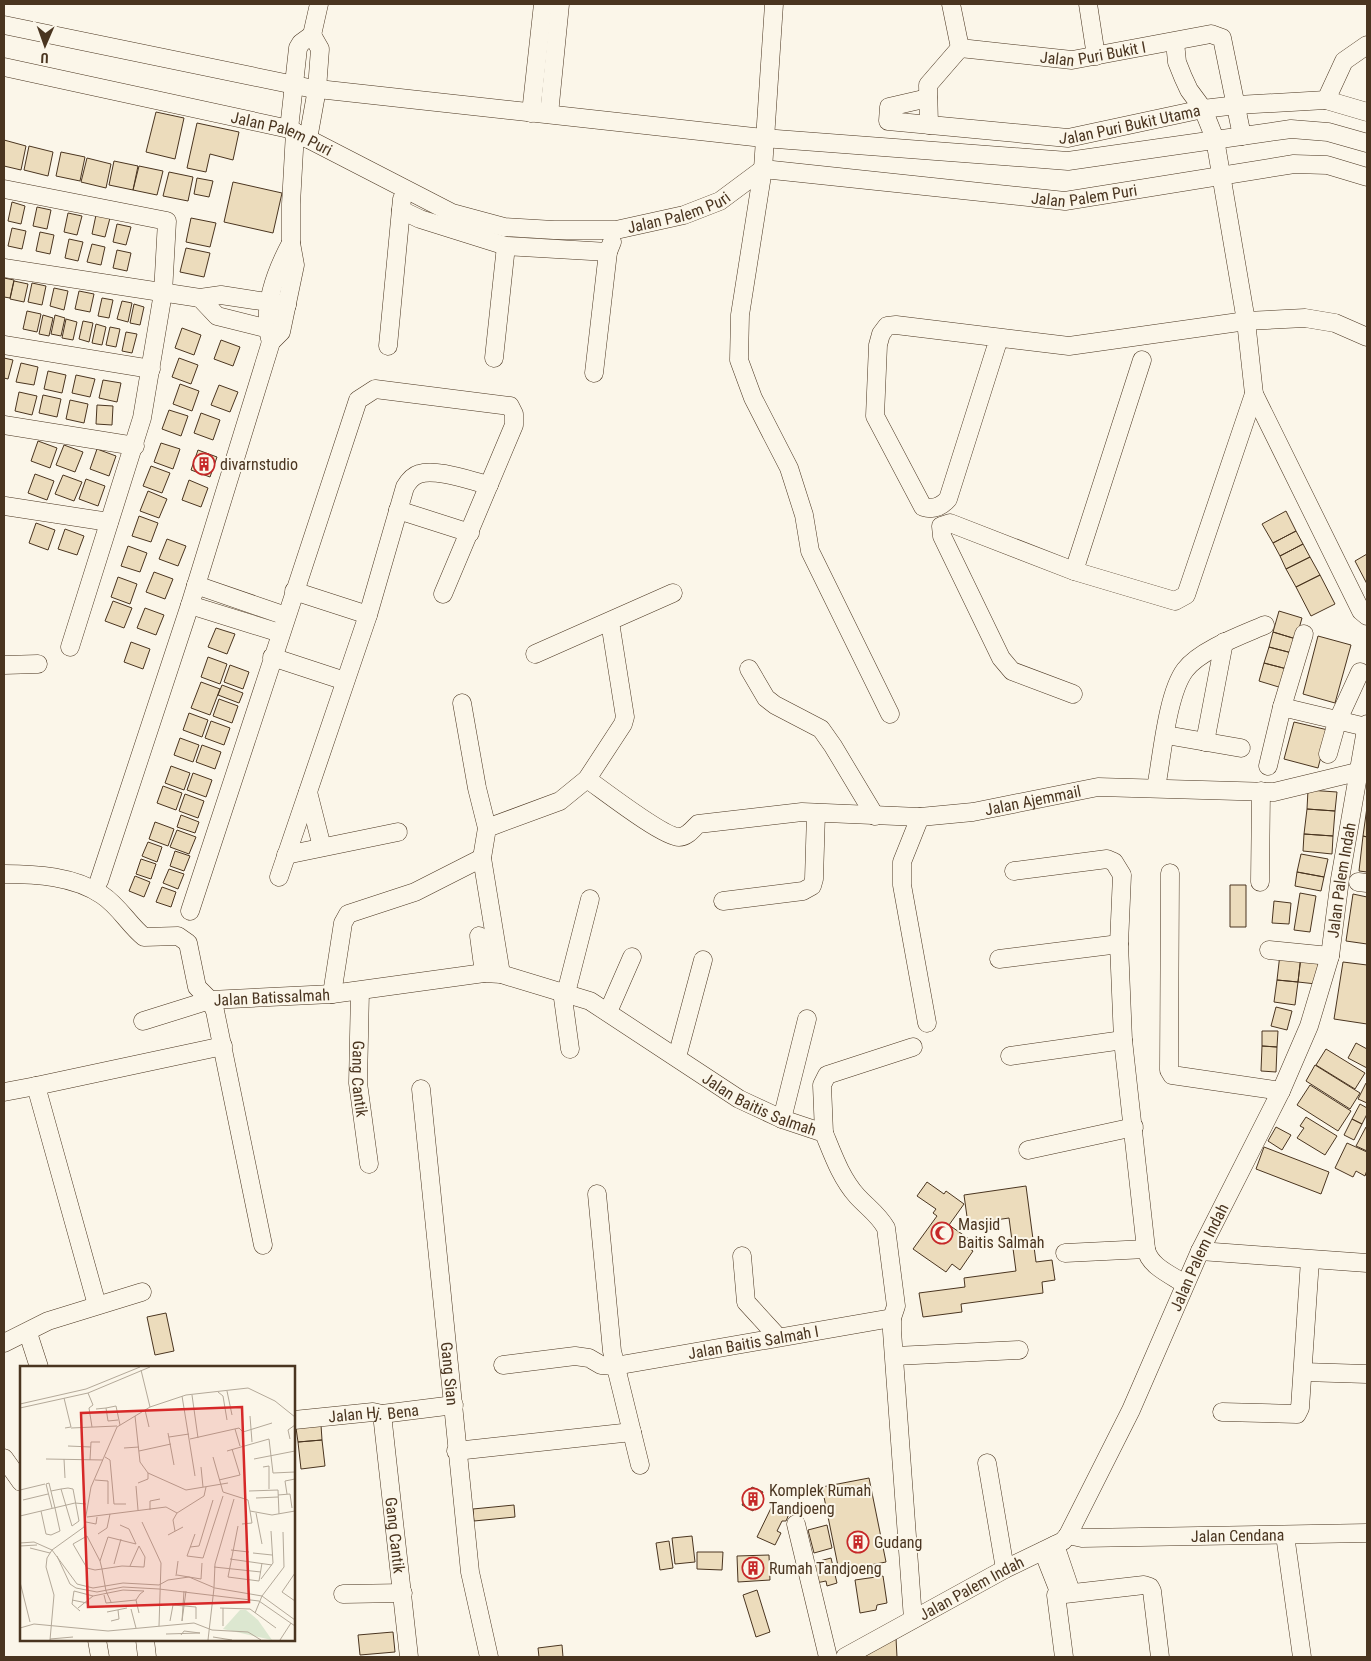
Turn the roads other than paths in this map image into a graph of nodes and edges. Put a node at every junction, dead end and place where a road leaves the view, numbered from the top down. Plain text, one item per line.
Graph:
1 (319, 4) edge
2 (543, 4) edge
3 (560, 4) edge
4 (774, 4) edge
5 (951, 4) edge
6 (1088, 4) edge
7 (4, 25) edge
8 (312, 35) junction
9 (1175, 42) junction
10 (1367, 45) edge
11 (960, 48) junction
12 (1096, 56) junction
13 (4, 67) edge
14 (294, 85) junction
15 (317, 89) junction
16 (928, 98) junction
17 (1326, 100) junction
18 (1237, 105) junction
19 (1204, 109) junction
20 (531, 112) junction
21 (1367, 112) edge
22 (549, 114) junction
23 (929, 125) junction
24 (297, 133) junction
25 (1242, 136) junction
26 (764, 138) junction
27 (1216, 141) junction
28 (1367, 143) edge
29 (763, 169) junction
30 (1222, 175) junction
31 (1367, 177) edge
32 (4, 189) edge
33 (402, 189) junction
34 (402, 210) junction
35 (616, 230) junction
36 (291, 243) junction
37 (506, 246) junction
38 (608, 252) junction
39 (4, 268) edge
40 (162, 293) junction
41 (200, 298) junction
42 (270, 303) junction
43 (287, 305) junction
44 (1246, 321) junction
45 (273, 334) junction
46 (1367, 337) edge
47 (1000, 338) junction
48 (4, 346) edge
49 (388, 346) dead end
50 (494, 358) dead end
51 (1142, 360) dead end
52 (151, 370) junction
53 (594, 374) dead end
54 (1254, 394) junction
55 (4, 425) edge
56 (135, 446) junction
57 (489, 485) junction
58 (5, 506) dead end
59 (398, 510) junction
60 (109, 522) junction
61 (470, 533) junction
62 (1074, 571) junction
63 (196, 585) junction
64 (294, 591) junction
65 (673, 593) dead end
66 (443, 594) dead end
67 (190, 605) junction
68 (368, 615) junction
69 (286, 616) junction
70 (1367, 616) edge
71 (610, 622) junction
72 (1265, 625) dead end
73 (280, 634) junction
74 (1304, 634) dead end
75 (1224, 642) junction
76 (70, 647) dead end
77 (535, 654) dead end
78 (272, 657) junction
79 (38, 664) dead end
80 (4, 665) edge
81 (749, 669) dead end
82 (1360, 672) dead end
83 (346, 682) junction
84 (1073, 694) dead end
85 (462, 703) dead end
86 (1282, 707) junction
87 (890, 714) dead end
88 (1337, 722) junction
89 (1367, 726) edge
90 (1166, 735) junction
91 (1204, 742) junction
92 (1241, 748) dead end
93 (1328, 754) dead end
94 (1268, 766) dead end
95 (1357, 772) junction
96 (587, 779) junction
97 (1156, 788) junction
98 (1261, 791) junction
99 (308, 792) junction
100 (816, 813) junction
101 (875, 816) junction
102 (920, 817) junction
103 (488, 828) junction
104 (398, 832) dead end
105 (322, 847) junction
106 (286, 855) junction
107 (482, 858) junction
108 (1014, 871) dead end
109 (1170, 873) dead end
110 (4, 874) edge
111 (279, 877) dead end
112 (99, 882) dead end
113 (1260, 882) dead end
114 (590, 899) dead end
115 (723, 901) dead end
116 (190, 911) dead end
117 (479, 936) dead end
118 (1119, 944) junction
119 (1269, 950) dead end
120 (1330, 956) junction
121 (632, 958) dead end
122 (999, 959) dead end
123 (703, 960) dead end
124 (492, 974) junction
125 (360, 991) junction
126 (564, 992) junction
127 (332, 994) junction
128 (210, 1000) junction
129 (608, 1012) junction
130 (806, 1019) dead end
131 (143, 1021) dead end
132 (927, 1023) dead end
133 (1123, 1040) junction
134 (223, 1046) junction
135 (913, 1047) dead end
136 (570, 1049) dead end
137 (1010, 1056) dead end
138 (677, 1057) junction
139 (36, 1086) junction
140 (421, 1089) dead end
141 (1281, 1090) junction
142 (4, 1092) edge
143 (782, 1119) junction
144 (1134, 1127) junction
145 (824, 1133) junction
146 (1028, 1150) dead end
147 (369, 1164) dead end
148 (597, 1194) dead end
149 (263, 1245) dead end
150 (1146, 1249) junction
151 (1200, 1251) junction
152 (1065, 1253) dead end
153 (742, 1256) dead end
154 (1310, 1260) junction
155 (1367, 1263) edge
156 (1185, 1284) junction
157 (142, 1292) dead end
158 (97, 1305) junction
159 (892, 1318) junction
160 (28, 1333) junction
161 (778, 1338) junction
162 (4, 1343) edge
163 (1019, 1350) dead end
164 (894, 1356) junction
165 (503, 1365) dead end
166 (39, 1366) edge
167 (615, 1366) junction
168 (1303, 1372) junction
169 (1367, 1374) edge
170 (454, 1405) junction
171 (1222, 1412) dead end
172 (382, 1414) junction
173 (295, 1420) edge
174 (632, 1432) junction
175 (456, 1451) junction
176 (4, 1458) edge
177 (987, 1463) dead end
178 (640, 1465) dead end
179 (20, 1481) edge
180 (796, 1524) dead end
181 (1367, 1533) edge
182 (1285, 1535) junction
183 (1055, 1543) junction
184 (1005, 1568) junction
185 (403, 1593) junction
186 (1065, 1593) junction
187 (343, 1594) dead end
188 (913, 1619) junction
189 (97, 1641) edge
190 (145, 1641) edge
191 (100, 1657) edge
192 (147, 1657) edge
193 (409, 1657) edge
194 (488, 1657) edge
195 (828, 1657) edge
196 (845, 1657) edge
197 (1064, 1657) edge
198 (1160, 1657) edge
199 (1302, 1657) edge

1 - 8 street
2 - 20 street
3 - 22 street
4 - 26 street
5 - 11 street
6 - 12 street
7 - 14 street, Jalan Palem Puri
8 - 14 street
8 - 15 street
9 - 12 street, Jalan Puri Bukit I
9 - 18 street, Jalan Puri Bukit I
9 - 19 street
10 - 17 street
11 - 12 street, Jalan Puri Bukit I
11 - 16 street
13 - 24 street, Jalan Palem Puri
14 - 15 street, Jalan Palem Puri
14 - 24 street
15 - 20 street, Jalan Palem Puri
15 - 24 street
16 - 23 street
16 - 23 street, Jalan Puri Bukit Utama
17 - 18 street, Jalan Puri Bukit Utama
17 - 21 street, Jalan Puri Bukit Utama
18 - 19 street, Jalan Puri Bukit Utama
18 - 25 street
19 - 23 street, Jalan Puri Bukit Utama
19 - 27 street
20 - 22 street, Jalan Palem Puri
22 - 26 street, Jalan Palem Puri
24 - 33 street, Jalan Palem Puri
24 - 36 street
25 - 27 street, Jalan Palem Puri
25 - 28 street, Jalan Palem Puri
26 - 27 street, Jalan Palem Puri
26 - 29 street
27 - 30 street
29 - 30 street, Jalan Palem Puri
29 - 35 street, Jalan Palem Puri
29 - 87 street
30 - 31 street, Jalan Palem Puri
30 - 44 street
32 - 40 street
33 - 34 street
33 - 35 street, Jalan Palem Puri
34 - 37 street
34 - 49 street
35 - 38 street
36 - 42 street
36 - 43 street
37 - 38 street
37 - 50 street
38 - 53 street
39 - 40 street
40 - 41 street
40 - 52 street
41 - 42 street
41 - 45 street
42 - 43 street
42 - 45 street
43 - 45 street
44 - 46 street
44 - 47 street
44 - 54 street
45 - 63 street
47 - 47 street
48 - 52 street
51 - 62 street
52 - 56 street
54 - 62 street
54 - 70 street
55 - 56 street
56 - 60 street
57 - 59 street
57 - 61 street
57 - 64 street
58 - 60 street
59 - 61 street
59 - 68 street
60 - 76 street
61 - 66 street
62 - 84 street
63 - 67 street
63 - 69 street
64 - 68 street
64 - 69 street
65 - 71 street
67 - 73 street
67 - 112 street
68 - 83 street
69 - 73 street
71 - 77 street
71 - 96 street
72 - 75 street
73 - 78 street
74 - 86 street
75 - 90 street
75 - 91 street
78 - 83 street
78 - 116 street
79 - 80 street
81 - 101 street
82 - 88 street
83 - 99 street
85 - 103 street
86 - 88 street
86 - 94 street
88 - 89 street
88 - 93 street
89 - 95 street, Jalan Palem Indah
90 - 91 street
90 - 97 street
91 - 92 street
95 - 98 street, Jalan Ajemmail
95 - 120 street, Jalan Palem Indah
96 - 100 street, Jalan Ajemmail
96 - 103 street
97 - 98 street, Jalan Ajemmail
97 - 102 street, Jalan Ajemmail
98 - 113 street
99 - 105 street
99 - 106 street
100 - 101 street, Jalan Ajemmail
100 - 115 street
101 - 102 street, Jalan Ajemmail
102 - 132 street
103 - 107 street
104 - 105 street
105 - 106 street
106 - 111 street
107 - 124 street
107 - 127 street
108 - 118 street
109 - 141 street
110 - 128 street, Jalan Batissalmah
114 - 126 street
117 - 124 street
118 - 122 street
118 - 133 street
119 - 120 street
120 - 141 street, Jalan Palem Indah
121 - 129 street
123 - 138 street
124 - 125 street, Jalan Batissalmah
124 - 126 street, Jalan Baitis Salmah
125 - 127 street, Jalan Batissalmah
125 - 147 street, Gang Cantik
126 - 129 street, Jalan Baitis Salmah
126 - 136 street
127 - 128 street, Jalan Batissalmah
128 - 131 street
128 - 134 street
129 - 138 street, Jalan Baitis Salmah
130 - 143 street
133 - 137 street
133 - 144 street
134 - 139 street
134 - 149 street
135 - 145 street
138 - 143 street, Jalan Baitis Salmah
139 - 142 street
139 - 158 street
140 - 170 street, Gang Sian
141 - 151 street, Jalan Palem Indah
143 - 145 street, Jalan Baitis Salmah
144 - 146 street
144 - 150 street
145 - 159 street, Jalan Baitis Salmah
148 - 167 street
150 - 152 street
150 - 156 street
151 - 154 street
151 - 156 street, Jalan Palem Indah
153 - 161 street
154 - 155 street
154 - 168 street
156 - 183 street, Jalan Palem Indah
157 - 158 street
158 - 160 street
159 - 161 street, Jalan Baitis Salmah I
159 - 164 street, Jalan Baitis Salmah
160 - 162 street
160 - 166 street
161 - 167 street, Jalan Baitis Salmah I
163 - 164 street
164 - 188 street, Jalan Baitis Salmah
165 - 167 street
167 - 174 street
168 - 169 street
168 - 171 street
170 - 172 street, Jalan Hj. Bena
170 - 175 street, Gang Sian
172 - 173 street, Jalan Hj. Bena
172 - 185 street, Gang Cantik
174 - 175 street
174 - 178 street
175 - 194 street, Gang Sian
176 - 179 street
177 - 184 street
180 - 195 street
181 - 182 street
182 - 183 street, Jalan Cendana
182 - 199 street, Jalan Cendana
183 - 184 street, Jalan Palem Indah
183 - 186 street
184 - 188 street, Jalan Palem Indah
185 - 187 street
185 - 193 street, Gang Cantik
186 - 197 street
186 - 198 street
188 - 196 street, Jalan Palem Indah
189 - 191 street
190 - 192 street

